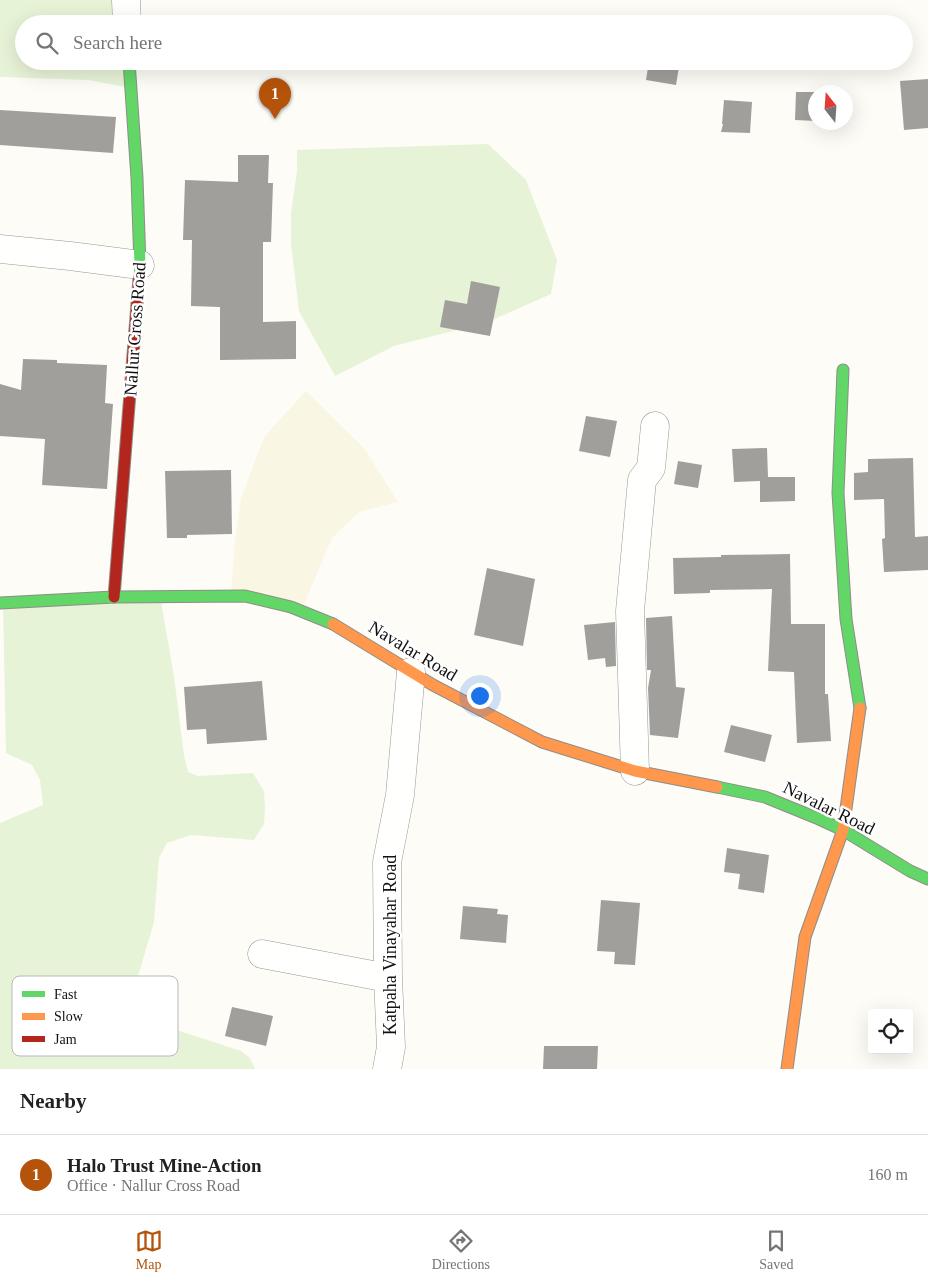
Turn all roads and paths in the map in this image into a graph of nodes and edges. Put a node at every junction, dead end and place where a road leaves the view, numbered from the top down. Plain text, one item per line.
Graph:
1 (126, 0) edge
2 (127, 15) edge
3 (130, 70) edge
4 (0, 250) edge
5 (140, 265) junction
6 (843, 370) dead end
7 (655, 426) dead end
8 (114, 596) junction
9 (0, 603) edge
10 (411, 672) junction
11 (635, 771) junction
12 (843, 830) junction
13 (928, 880) edge
14 (262, 954) dead end
15 (388, 978) junction
16 (387, 1069) edge
17 (787, 1069) edge

1 - 2 street
3 - 5 street, Nallur Cross Road
4 - 5 street
5 - 8 street, Nallur Cross Road
6 - 12 street
7 - 11 street
8 - 9 street, Navalar Road
8 - 10 street, Navalar Road
10 - 11 street, Navalar Road
10 - 15 street, Katpaha Vinayahar Road
11 - 12 street, Navalar Road
12 - 13 street, Navalar Road
12 - 17 street
14 - 15 street
15 - 16 street, Katpaha Vinayahar Road

